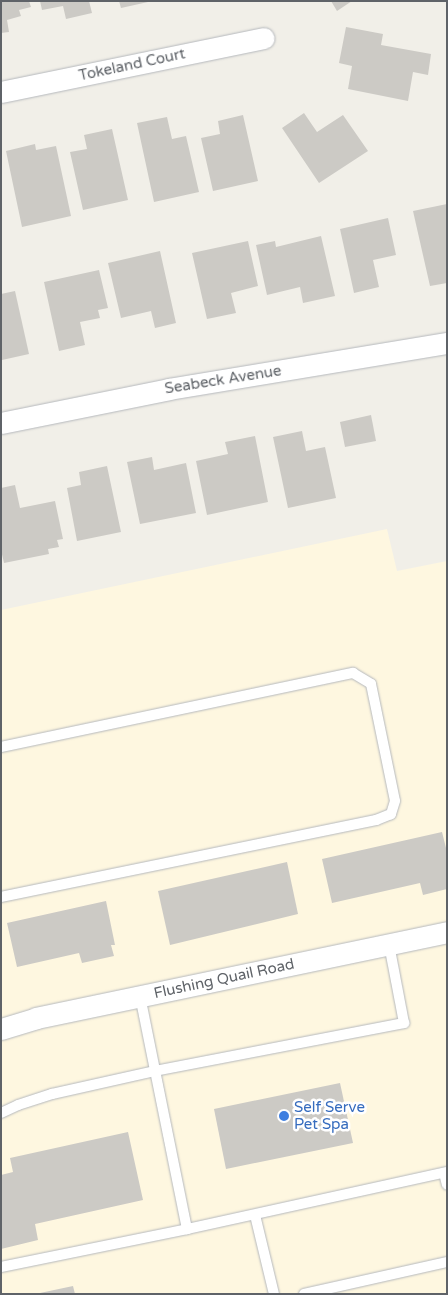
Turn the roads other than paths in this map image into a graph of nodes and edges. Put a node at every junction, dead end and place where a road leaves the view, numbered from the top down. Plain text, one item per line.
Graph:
1 (263, 38) dead end
2 (1, 92) edge
3 (447, 343) edge
4 (1, 423) edge
5 (1, 746) edge
6 (1, 897) edge
7 (447, 932) edge
8 (389, 944) junction
9 (140, 996) junction
10 (1, 1029) edge
11 (155, 1071) junction
12 (1, 1113) edge
13 (445, 1173) edge
14 (447, 1185) edge
15 (255, 1214) junction
16 (187, 1229) junction
17 (447, 1262) edge
18 (1, 1267) edge
19 (274, 1294) edge
20 (304, 1294) edge

1 - 2 street, Tokeland Court
3 - 4 street, Seabeck Avenue
5 - 6 lane
7 - 8 street, Flushing Quail Road
8 - 9 street, Flushing Quail Road
8 - 11 lane
9 - 10 street, Flushing Quail Road
9 - 11 lane
11 - 12 lane
11 - 16 lane
13 - 14 lane
13 - 15 lane
15 - 16 lane
15 - 19 lane
16 - 18 lane
17 - 20 lane

